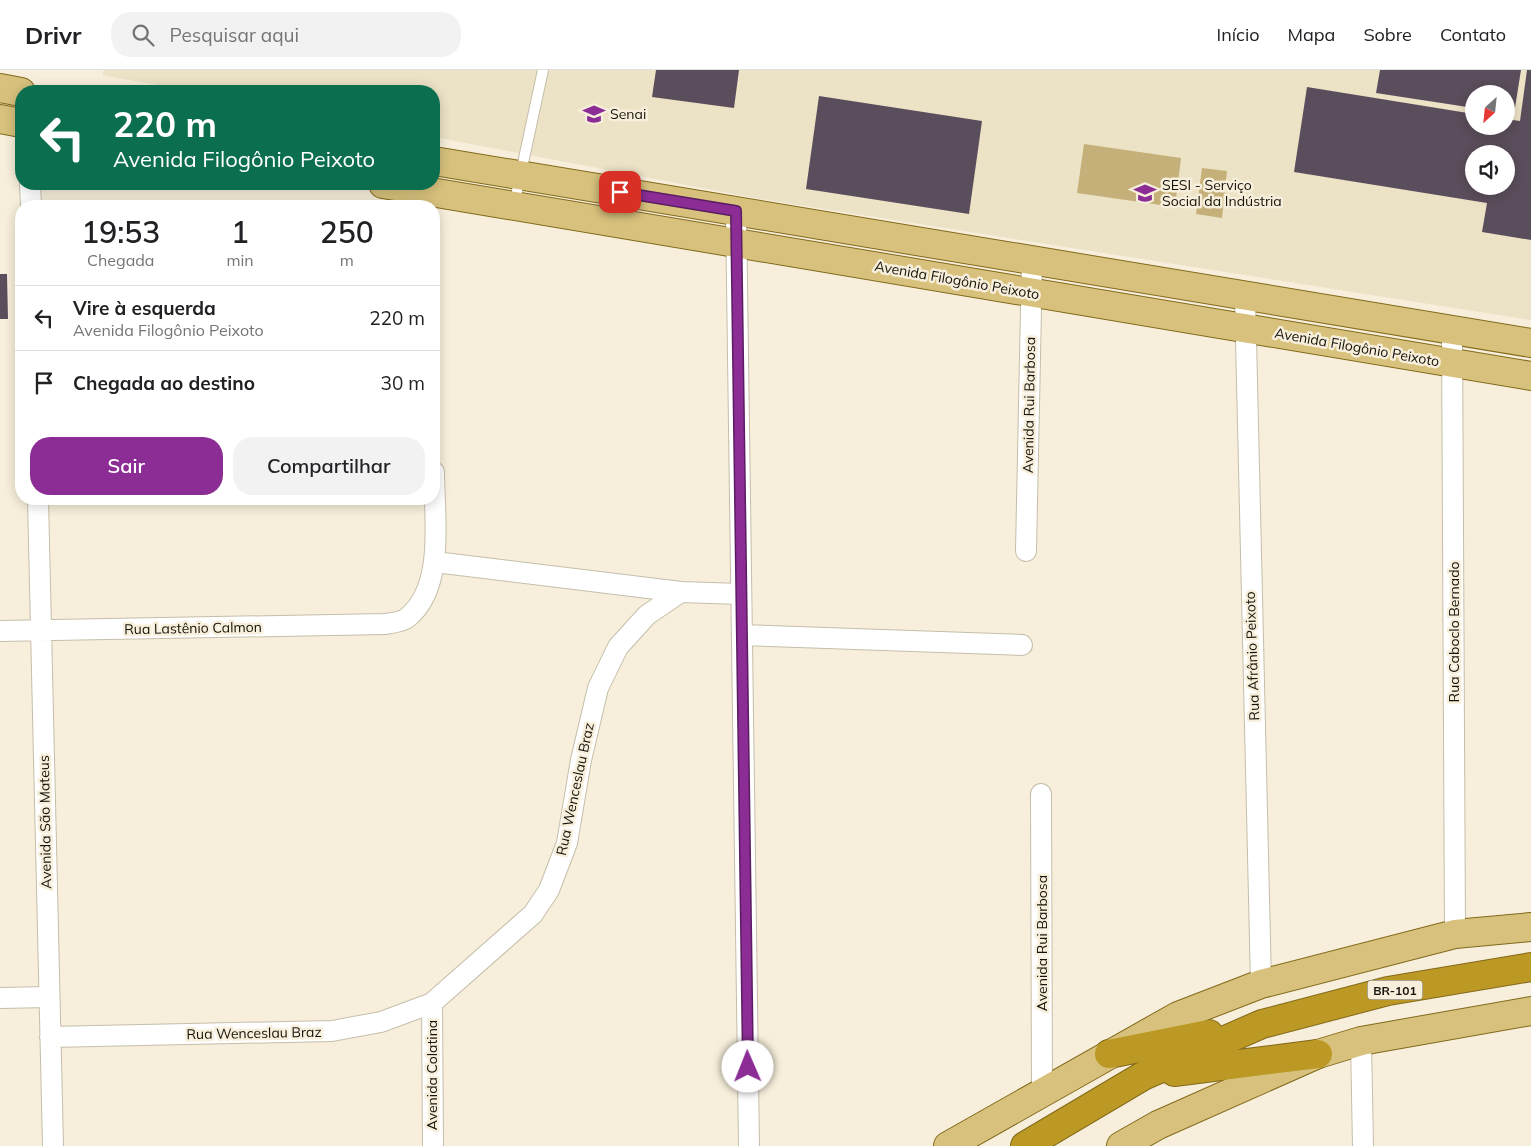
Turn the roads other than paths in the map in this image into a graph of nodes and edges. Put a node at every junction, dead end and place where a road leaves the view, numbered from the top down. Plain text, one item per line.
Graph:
1 (543, 70) edge
2 (0, 88) edge
3 (15, 91) edge
4 (0, 119) edge
5 (15, 122) edge
6 (440, 162) edge
7 (522, 175) junction
8 (412, 190) edge
9 (431, 194) edge
10 (514, 206) junction
11 (736, 211) junction
12 (737, 243) junction
13 (1032, 260) junction
14 (1031, 292) junction
15 (1245, 295) junction
16 (1244, 328) junction
17 (1452, 330) junction
18 (1531, 343) edge
19 (1452, 363) junction
20 (1531, 376) edge
21 (38, 505) edge
22 (434, 505) edge
23 (1026, 551) dead end
24 (435, 562) junction
25 (681, 592) junction
26 (741, 594) junction
27 (41, 630) junction
28 (0, 631) edge
29 (742, 635) junction
30 (1022, 645) dead end
31 (1041, 794) dead end
32 (1531, 927) edge
33 (1455, 934) junction
34 (1531, 967) edge
35 (1261, 984) junction
36 (49, 997) junction
37 (0, 998) edge
38 (432, 1003) junction
39 (1531, 1011) edge
40 (1262, 1024) junction
41 (50, 1037) junction
42 (1361, 1041) junction
43 (1109, 1054) junction
44 (1318, 1054) junction
45 (1143, 1076) junction
46 (1042, 1092) junction
47 (53, 1146) edge
48 (433, 1146) edge
49 (749, 1146) edge
50 (948, 1146) edge
51 (1025, 1146) edge
52 (1121, 1146) edge
53 (1363, 1146) edge

1 - 7 lane
2 - 3 main road
4 - 5 main road
6 - 7 main road
7 - 10 lane
7 - 11 main road
8 - 9 main road, Avenida Filogônio Peixoto
9 - 10 main road, Avenida Filogônio Peixoto
10 - 12 main road, Avenida Filogônio Peixoto
11 - 12 street
11 - 13 main road
12 - 14 main road, Avenida Filogônio Peixoto
12 - 26 street
13 - 14 street, Avenida Rui Barbosa
13 - 15 main road
14 - 16 main road, Avenida Filogônio Peixoto
14 - 23 street, Avenida Rui Barbosa
15 - 16 street, Rua Afrânio Peixoto
15 - 17 main road
16 - 19 main road, Avenida Filogônio Peixoto
16 - 35 street, Rua Afrânio Peixoto
17 - 18 main road
17 - 19 street, Rua Caboclo Bernado
19 - 20 main road, Avenida Filogônio Peixoto
19 - 33 street, Rua Caboclo Bernado
21 - 27 street, Avenida São Mateus
22 - 24 street, Rua Lastênio Calmon
24 - 25 street
24 - 27 street, Rua Lastênio Calmon
25 - 26 street
25 - 38 street, Rua Wenceslau Braz
26 - 29 street
27 - 28 street, Rua Lastênio Calmon
27 - 36 street, Avenida São Mateus
29 - 30 street
29 - 49 street
31 - 46 street, Avenida Rui Barbosa
32 - 33 main road
33 - 35 main road
34 - 40 highway, BR-101
35 - 43 main road
36 - 37 street
36 - 41 street, Avenida São Mateus
38 - 41 street, Rua Wenceslau Braz
38 - 48 street, Avenida Colatina
39 - 42 main road
40 - 43 highway
40 - 45 highway, BR-101
41 - 47 street, Avenida São Mateus
42 - 44 main road
42 - 53 street
43 - 46 main road
44 - 45 highway
44 - 52 main road
45 - 51 highway, BR-101
46 - 50 main road

